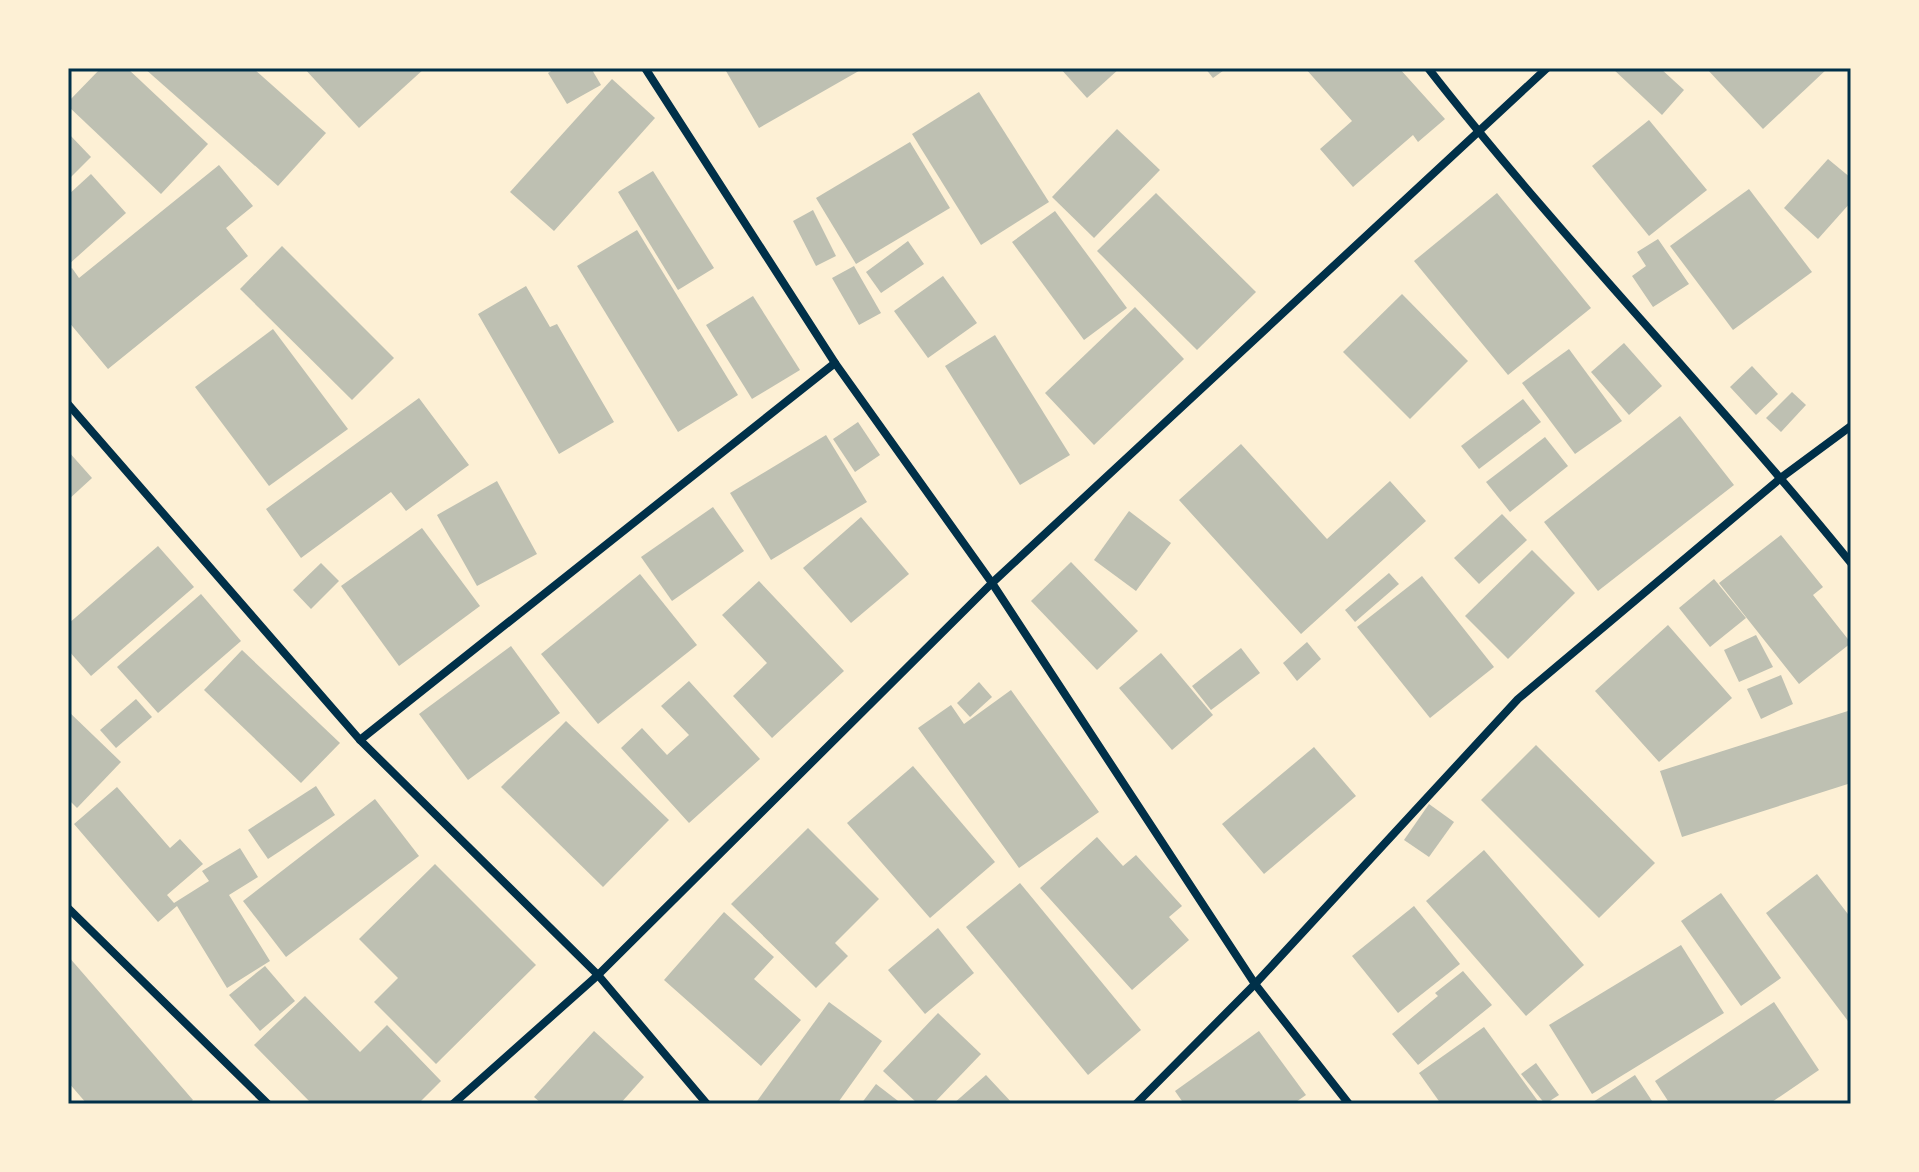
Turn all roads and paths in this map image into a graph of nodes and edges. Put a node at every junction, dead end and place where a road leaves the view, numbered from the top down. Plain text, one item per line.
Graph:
1 (645, 68) edge
2 (1428, 68) edge
3 (1547, 68) edge
4 (1479, 134) junction
5 (835, 363) junction
6 (68, 404) edge
7 (1851, 426) edge
8 (1782, 477) junction
9 (1851, 563) edge
10 (992, 583) junction
11 (360, 740) junction
12 (68, 908) edge
13 (598, 975) junction
14 (1255, 984) junction
15 (268, 1104) edge
16 (453, 1104) edge
17 (707, 1104) edge
18 (1136, 1104) edge
19 (1349, 1104) edge

1 - 5 street
2 - 4 street
3 - 4 street
4 - 8 street
4 - 10 street
5 - 10 street
5 - 11 street
6 - 11 street
7 - 8 street
8 - 9 street
8 - 14 street
10 - 13 street
10 - 14 street
11 - 13 street
12 - 15 street
13 - 16 street
13 - 17 street
14 - 18 street
14 - 19 street

